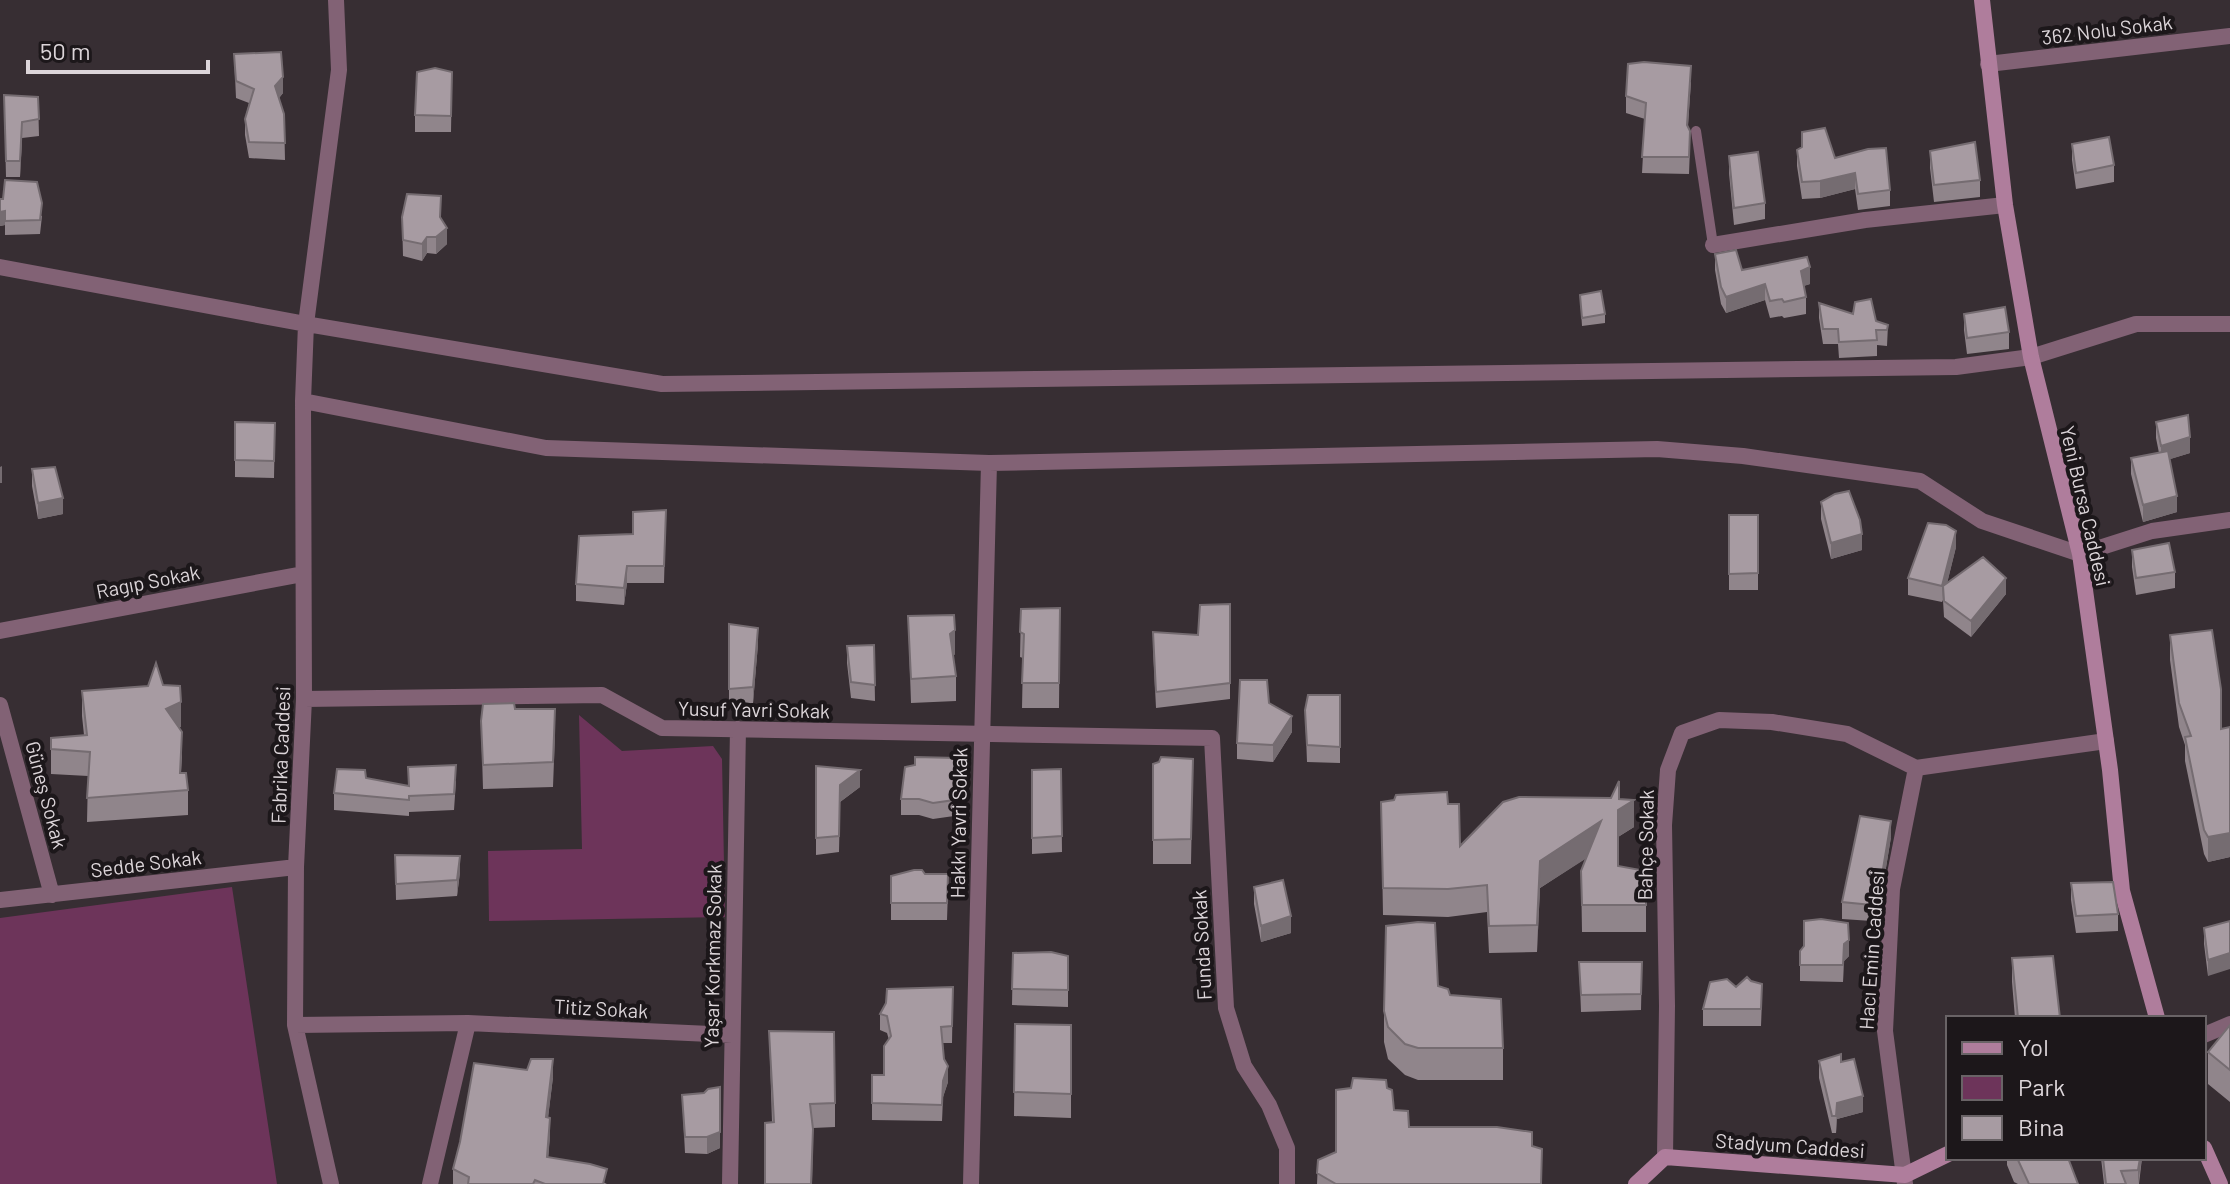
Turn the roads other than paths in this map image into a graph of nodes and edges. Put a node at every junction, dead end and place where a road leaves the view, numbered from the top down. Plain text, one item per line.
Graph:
1 (336, 0) edge
2 (1982, 0) edge
3 (2230, 36) edge
4 (1988, 64) junction
5 (1696, 131) dead end
6 (2005, 205) junction
7 (1713, 245) joint
8 (0, 267) edge
9 (306, 324) junction
10 (2230, 324) edge
11 (2031, 357) junction
12 (303, 401) junction
13 (989, 463) junction
14 (2230, 520) edge
15 (2080, 554) junction
16 (303, 574) junction
17 (0, 631) edge
18 (304, 699) junction
19 (0, 705) edge
20 (738, 729) junction
21 (980, 733) junction
22 (1212, 738) joint
23 (2106, 741) junction
24 (1916, 768) junction
25 (296, 867) junction
26 (52, 895) junction
27 (0, 900) edge
28 (2156, 1016) edge
29 (468, 1023) junction
30 (2230, 1024) edge
31 (295, 1025) junction
32 (2206, 1034) edge
33 (732, 1035) junction
34 (2206, 1152) edge
35 (1946, 1155) edge
36 (1665, 1157) junction
37 (1905, 1179) edge
38 (331, 1184) edge
39 (430, 1184) edge
40 (730, 1184) edge
41 (971, 1184) edge
42 (1287, 1184) edge
43 (1636, 1184) edge
44 (2220, 1184) edge

1 - 9 street, Fabrika Caddesi
2 - 4 main road, Yeni Bursa Caddesi
3 - 4 street, 362 Nolu Sokak
4 - 6 main road, Yeni Bursa Caddesi
5 - 7 lane
6 - 7 street
6 - 11 main road, Yeni Bursa Caddesi
8 - 9 street
9 - 11 street
9 - 12 street, Fabrika Caddesi
10 - 11 street
11 - 15 main road, Yeni Bursa Caddesi
12 - 13 street
12 - 16 street, Fabrika Caddesi
13 - 15 street
13 - 21 street, Hakkı Yavri Sokak
14 - 15 street
15 - 23 main road, Yeni Bursa Caddesi
16 - 17 street, Ragıp Sokak
16 - 18 street, Fabrika Caddesi
18 - 20 street, Yusuf Yavri Sokak
18 - 25 street, Fabrika Caddesi
19 - 26 street, Güneş Sokak
20 - 21 street, Yusuf Yavri Sokak
20 - 33 street, Yaşar Korkmaz Sokak
21 - 22 street, Yusuf Yavri Sokak
21 - 41 street, Hakkı Yavri Sokak
22 - 42 street, Funda Sokak
23 - 24 street
23 - 28 main road, Yeni Bursa Caddesi
24 - 36 street, Bahçe Sokak
24 - 37 street, Hacı Emin Caddesi
25 - 26 street, Sedde Sokak
25 - 31 street, Fabrika Caddesi
26 - 27 street, Sedde Sokak
29 - 31 street, Titiz Sokak
29 - 33 street, Titiz Sokak
29 - 39 street
30 - 32 street
31 - 38 street, Fabrika Caddesi
33 - 40 street, Yaşar Korkmaz Sokak
34 - 44 main road
35 - 37 main road
36 - 37 main road, Stadyum Caddesi
36 - 43 main road

